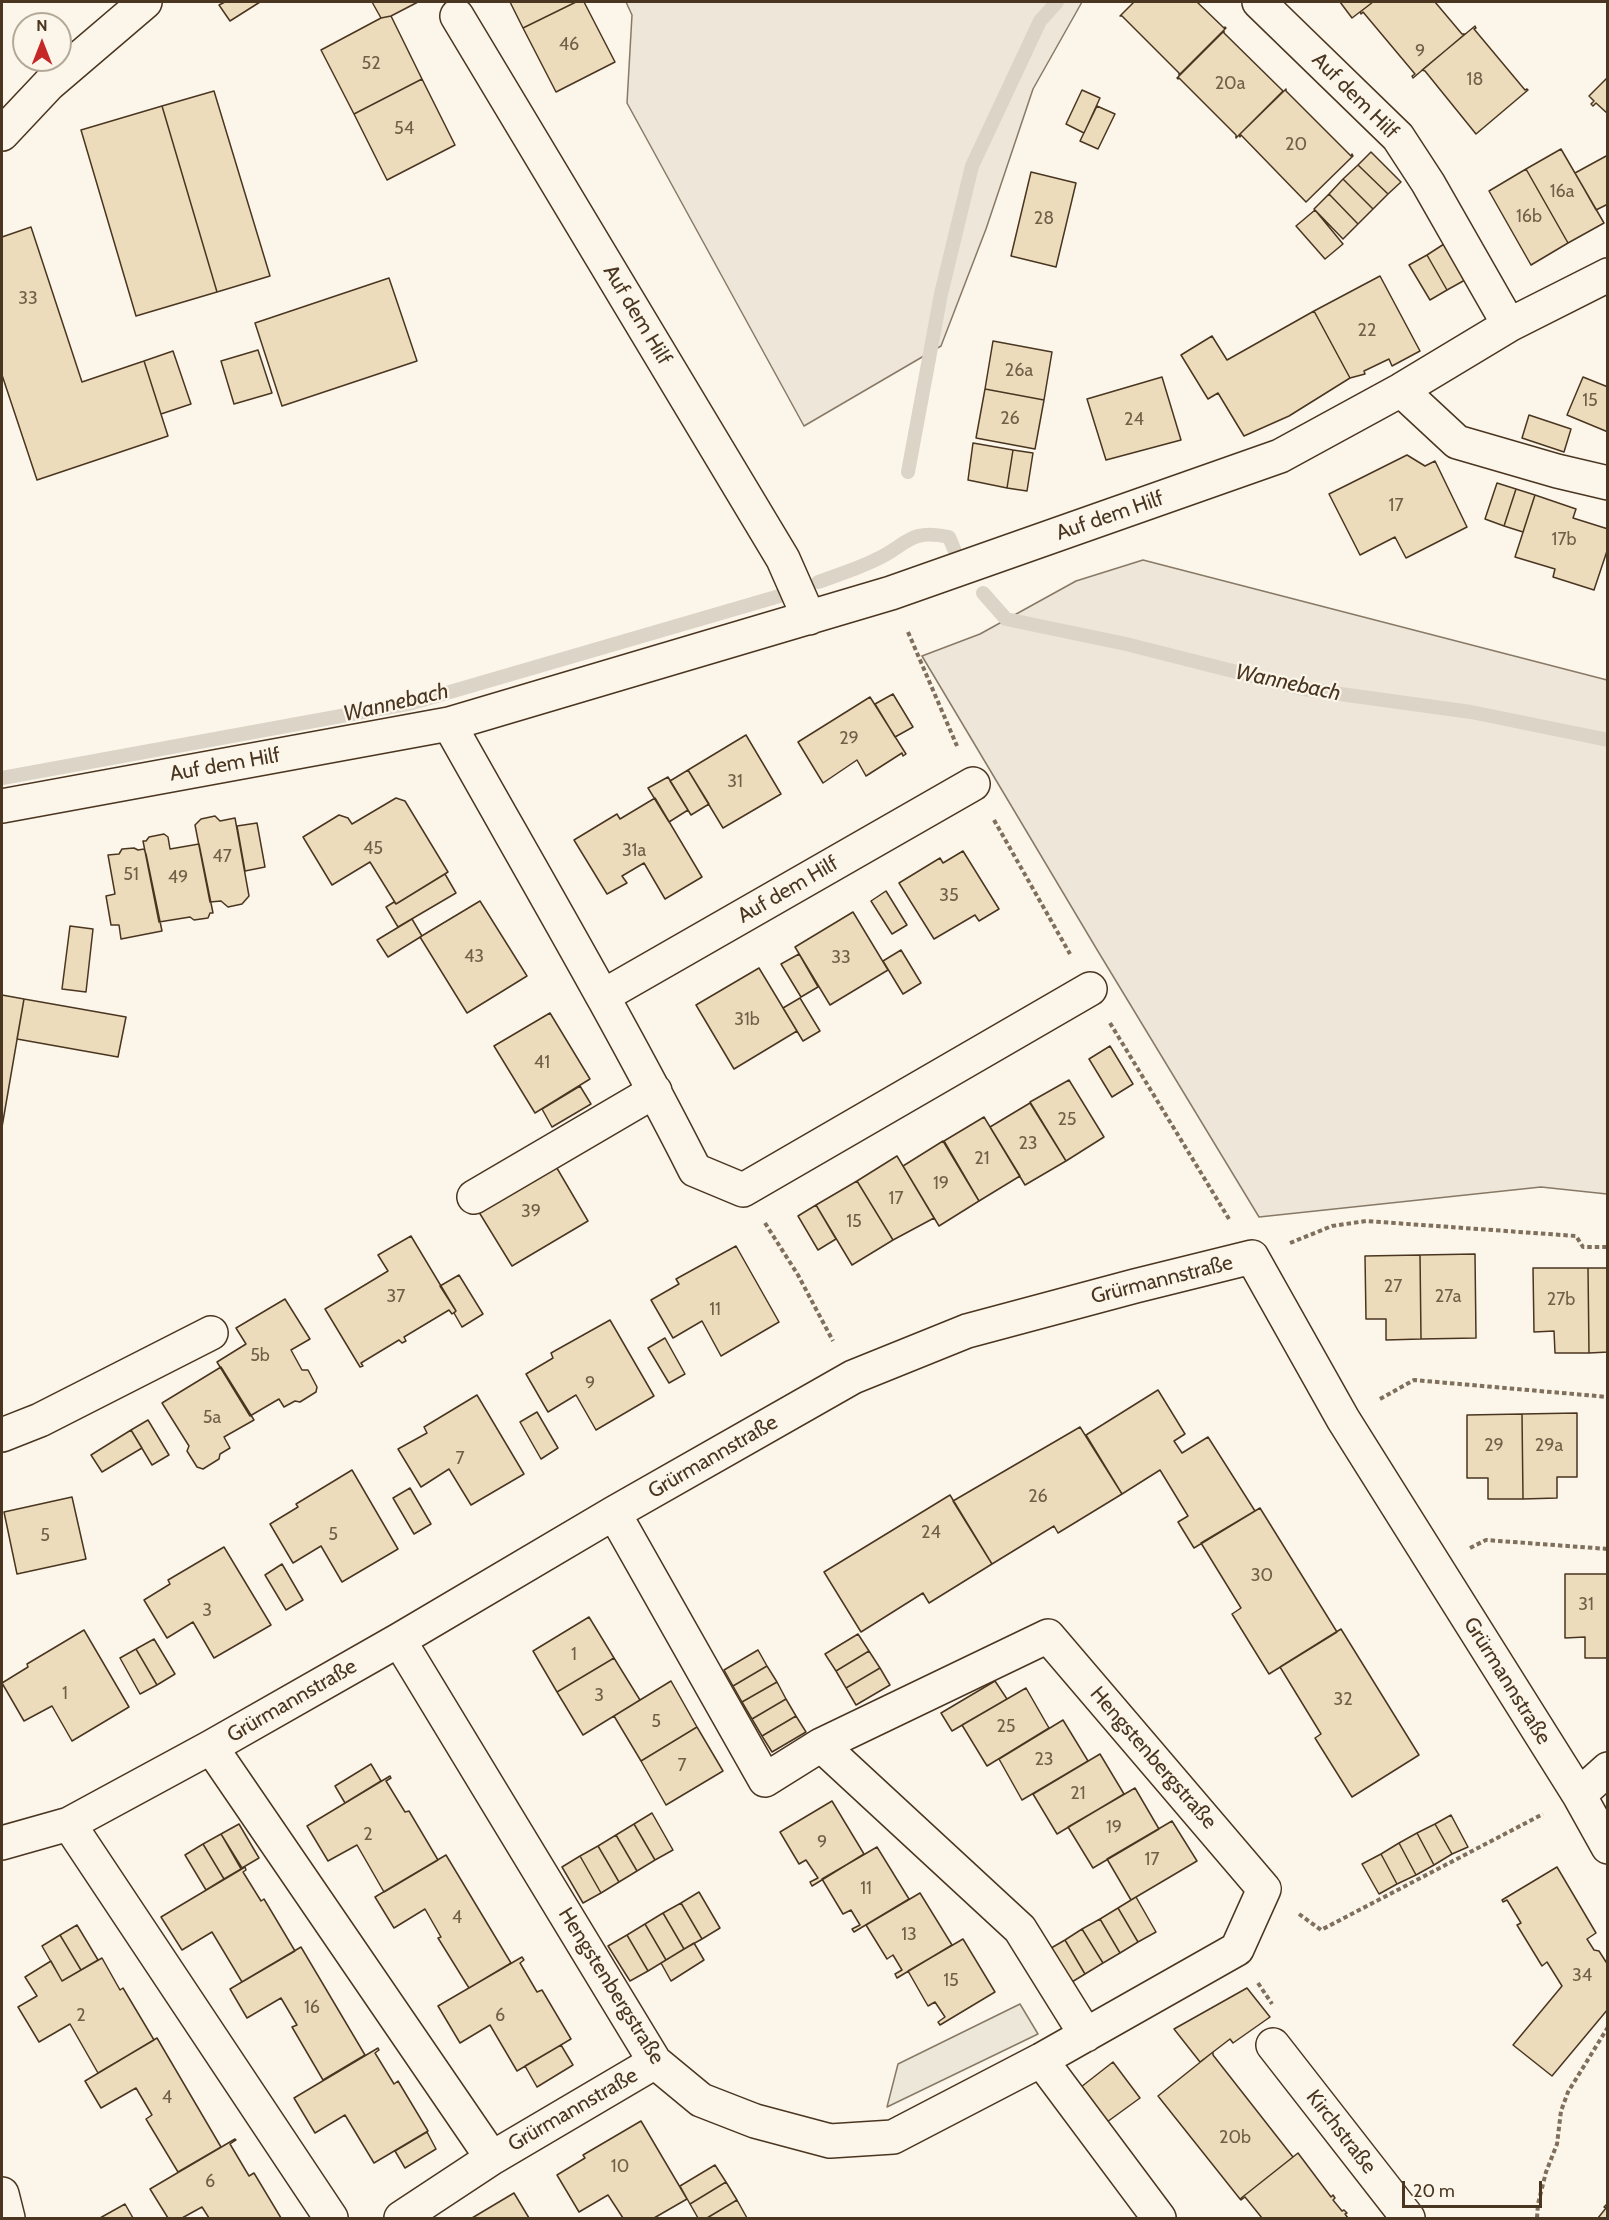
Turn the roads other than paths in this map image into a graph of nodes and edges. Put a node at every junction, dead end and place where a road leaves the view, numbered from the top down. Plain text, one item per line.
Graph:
1 (145, 2) edge
2 (1259, 2) edge
3 (457, 16) dead end
4 (2, 134) edge
5 (1608, 275) edge
6 (1509, 325) junction
7 (1401, 390) junction
8 (1608, 483) edge
9 (804, 606) junction
10 (449, 724) junction
11 (974, 784) road end
12 (2, 806) edge
13 (1090, 989) road end
14 (603, 996) junction
15 (655, 1091) junction
16 (474, 1197) dead end
17 (211, 1333) dead end
18 (2, 1435) edge
19 (614, 1513) junction
20 (399, 1640) junction
21 (821, 1744) junction
22 (211, 1747) junction
23 (1608, 1769) edge
24 (1579, 1795) junction
25 (69, 1824) junction
26 (2, 1843) edge
27 (1608, 1847) edge
28 (1086, 2035) junction
29 (1273, 2044) road end
30 (1041, 2060) junction
31 (655, 2062) junction
32 (492, 2158) junction
33 (2, 2194) edge
34 (8, 2218) edge
35 (332, 2218) edge
36 (401, 2218) edge
37 (1159, 2218) edge
38 (1408, 2218) edge

1 - 4 street
2 - 6 street, Auf dem Hilf
3 - 9 street, Auf dem Hilf
5 - 6 street, Auf dem Hilf
6 - 7 street, Auf dem Hilf
7 - 8 street
7 - 9 street, Auf dem Hilf
9 - 10 street, Auf dem Hilf
10 - 12 street, Auf dem Hilf
10 - 14 street
11 - 14 street, Auf dem Hilf
13 - 15 street
14 - 15 street
15 - 16 street
17 - 18 street
19 - 20 street, Grürmannstraße
19 - 21 street, Hengstenbergstraße
19 - 24 street, Grürmannstraße
20 - 22 street, Grürmannstraße
20 - 31 street, Hengstenbergstraße
21 - 28 street
21 - 28 street, Hengstenbergstraße
22 - 25 street, Grürmannstraße
22 - 32 street, Grürmannstraße
23 - 24 street
24 - 27 street, Grürmannstraße
25 - 26 street, Grürmannstraße
25 - 35 street
28 - 30 street, Hengstenbergstraße
29 - 38 street, Kirchstraße
30 - 31 street, Hengstenbergstraße
30 - 37 street
31 - 32 street, Grürmannstraße
32 - 36 street, Grürmannstraße
33 - 34 street

